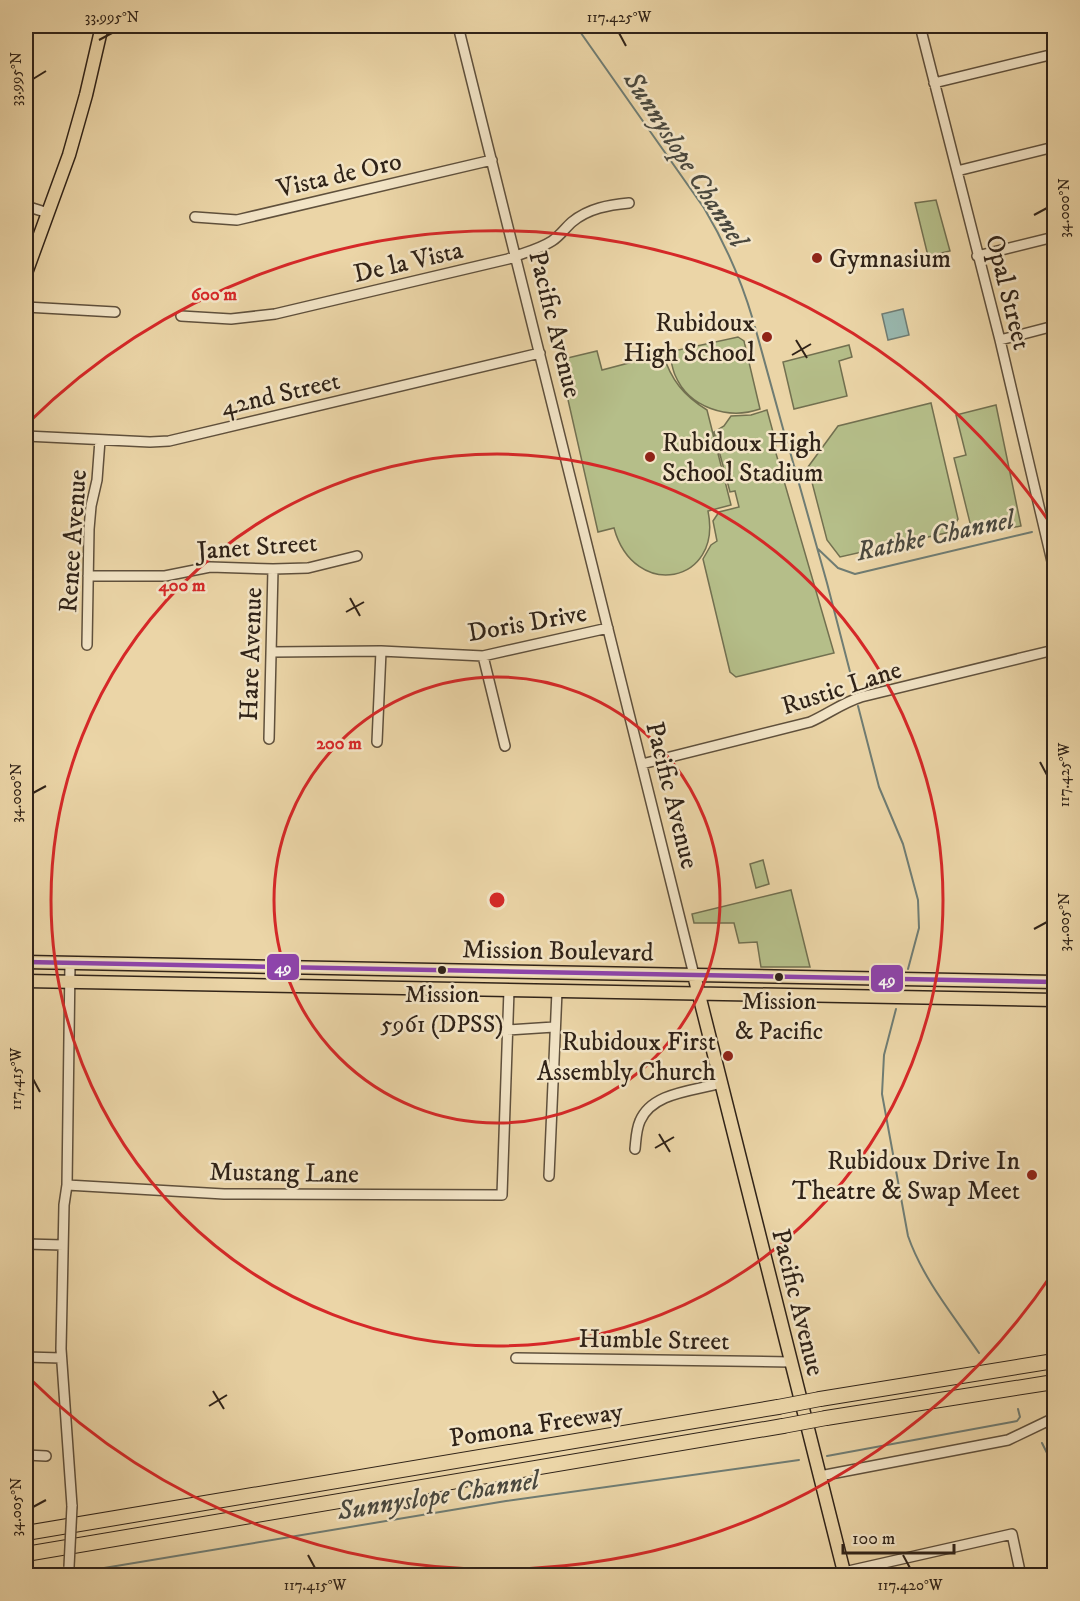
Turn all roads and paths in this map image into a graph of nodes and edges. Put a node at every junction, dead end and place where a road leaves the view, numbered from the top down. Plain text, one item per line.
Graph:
1 (102, 26) edge
2 (458, 26) edge
3 (920, 26) edge
4 (1054, 54) edge
5 (934, 83) junction
6 (1054, 147) edge
7 (492, 160) junction
8 (957, 171) junction
9 (629, 203) dead end
10 (26, 206) edge
11 (48, 213) junction
12 (195, 217) dead end
13 (1054, 237) edge
14 (516, 256) junction
15 (977, 256) junction
16 (26, 273) edge
17 (26, 306) edge
18 (115, 312) dead end
19 (182, 316) dead end
20 (1054, 326) edge
21 (1000, 340) junction
22 (540, 353) junction
23 (26, 435) edge
24 (100, 440) junction
25 (357, 556) dead end
26 (273, 569) junction
27 (1054, 570) edge
28 (87, 576) junction
29 (608, 628) junction
30 (87, 645) dead end
31 (1054, 650) edge
32 (381, 651) junction
33 (272, 652) junction
34 (483, 656) junction
35 (269, 739) dead end
36 (378, 742) dead end
37 (505, 746) dead end
38 (642, 764) junction
39 (26, 962) edge
40 (70, 964) junction
41 (694, 975) junction
42 (26, 981) edge
43 (69, 982) junction
44 (1054, 982) edge
45 (509, 990) junction
46 (557, 991) junction
47 (698, 993) junction
48 (1054, 1000) edge
49 (554, 1027) junction
50 (507, 1030) junction
51 (721, 1083) junction
52 (635, 1149) dead end
53 (549, 1176) dead end
54 (67, 1185) junction
55 (26, 1244) edge
56 (63, 1245) junction
57 (26, 1357) edge
58 (62, 1358) junction
59 (516, 1358) dead end
60 (1054, 1361) edge
61 (791, 1362) junction
62 (1054, 1382) edge
63 (1054, 1418) edge
64 (26, 1455) edge
65 (46, 1456) dead end
66 (820, 1476) junction
67 (26, 1533) edge
68 (26, 1554) edge
69 (68, 1571) edge
70 (845, 1574) edge
71 (381, 1575) edge
72 (443, 1575) edge
73 (1021, 1575) edge

1 - 11 main road
2 - 7 street, Pacific Avenue
3 - 5 street, Opal Street
4 - 5 street
5 - 8 street, Opal Street
6 - 8 street
7 - 12 street, Vista de Oro
7 - 14 street, Pacific Avenue
8 - 15 street, Opal Street
9 - 14 street, De la Vista
10 - 11 street
11 - 16 main road
13 - 15 street
14 - 19 street, De la Vista
14 - 22 street, Pacific Avenue
15 - 21 street, Opal Street
17 - 18 street
20 - 21 street
21 - 27 street, Opal Street
22 - 24 street, 42nd Street
22 - 29 street, Pacific Avenue
23 - 24 street, 42nd Street
24 - 28 street, Renee Avenue
25 - 26 street, Janet Street
26 - 28 street, Janet Street
26 - 33 street, Hare Avenue
28 - 30 street, Renee Avenue
29 - 34 street, Doris Drive
29 - 38 street, Pacific Avenue
31 - 38 street, Rustic Lane
32 - 33 street, Doris Drive
32 - 34 street, Doris Drive
32 - 36 street
33 - 35 street, Hare Avenue
34 - 37 street
38 - 41 street, Pacific Avenue
39 - 40 main road, Mission Boulevard
40 - 41 main road, Mission Boulevard
40 - 43 street
41 - 44 main road, Mission Boulevard
41 - 47 main road, Pacific Avenue
42 - 43 main road, Mission Boulevard
43 - 45 main road, Mission Boulevard
43 - 54 street
45 - 46 main road, Mission Boulevard
45 - 50 street
46 - 47 main road, Mission Boulevard
46 - 49 street
47 - 48 main road, Mission Boulevard
47 - 51 main road, Pacific Avenue
49 - 50 street
49 - 53 street
50 - 54 street, Mustang Lane
51 - 52 street
51 - 61 main road, Pacific Avenue
54 - 56 street
55 - 56 street
56 - 58 street
57 - 58 street
58 - 69 street, bridge
59 - 61 street, Humble Street
60 - 67 highway, Pomona Freeway, bridge
61 - 66 main road, Pacific Avenue
62 - 68 highway, Pomona Freeway, bridge
63 - 66 street
64 - 65 street
66 - 70 main road, Pacific Avenue
70 - 73 street
71 - 72 street

